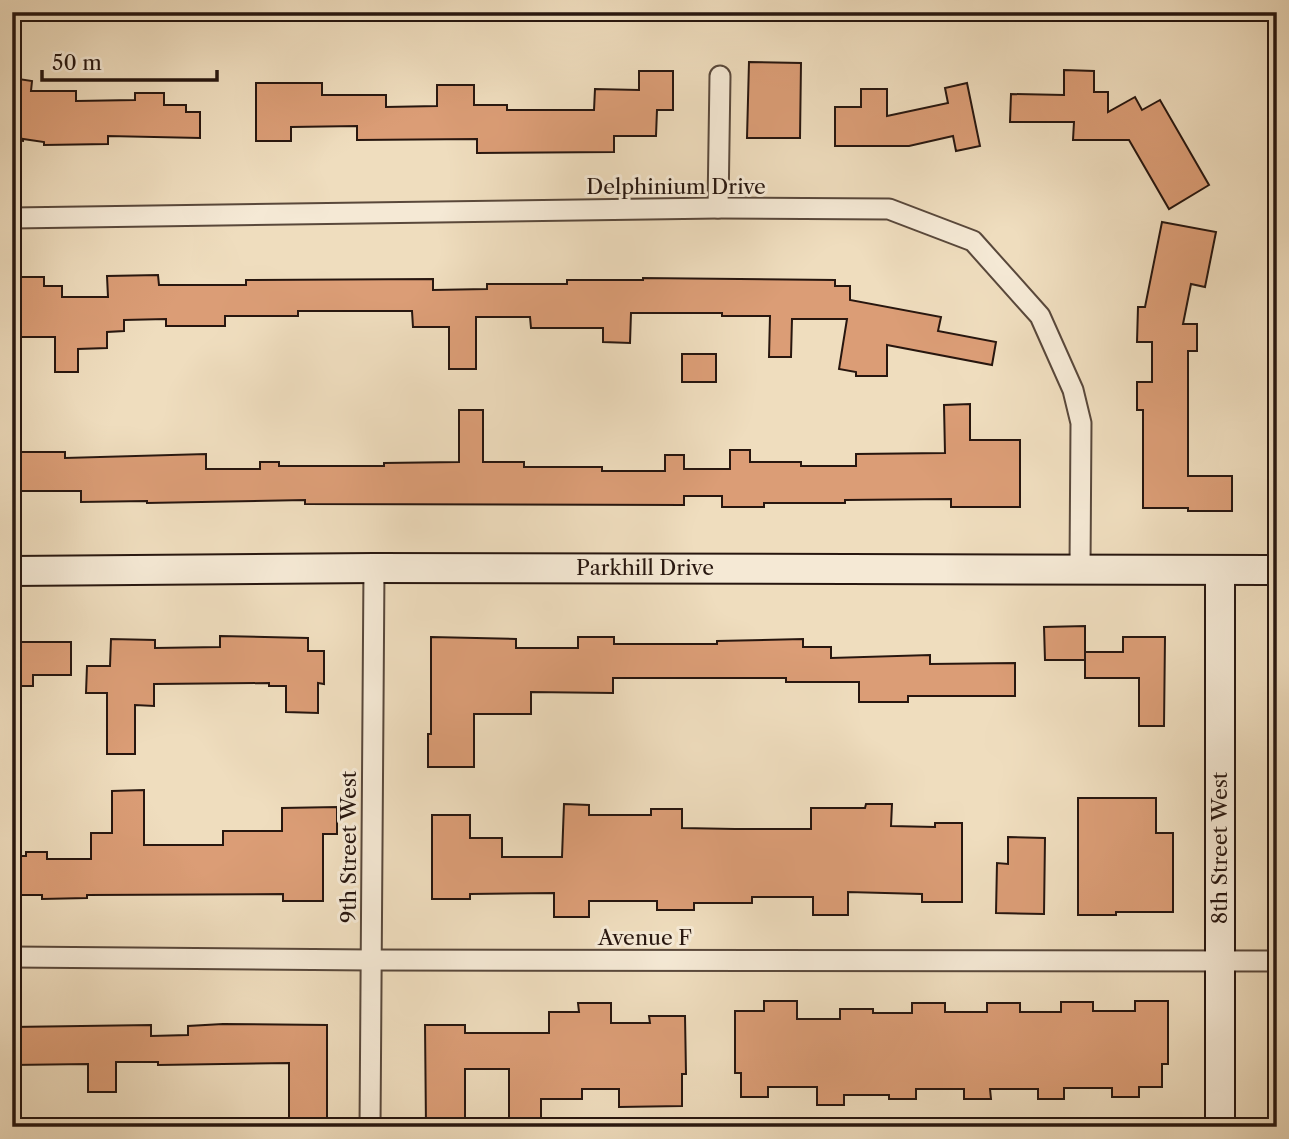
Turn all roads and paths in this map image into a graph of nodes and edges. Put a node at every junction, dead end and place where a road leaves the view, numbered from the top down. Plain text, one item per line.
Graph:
1 (720, 76) dead end
2 (718, 208) junction
3 (12, 218) edge
4 (1080, 568) junction
5 (374, 569) junction
6 (1220, 570) junction
7 (1277, 570) edge
8 (12, 571) edge
9 (12, 957) edge
10 (371, 960) junction
11 (1220, 961) junction
12 (1277, 961) edge
13 (370, 1127) edge
14 (1220, 1127) edge

1 - 2 street
2 - 3 street, Delphinium Drive
2 - 4 street, Delphinium Drive
4 - 5 street, Parkhill Drive
4 - 6 street, Parkhill Drive
5 - 8 street, Parkhill Drive
5 - 10 street, 9th Street West
6 - 7 street, Parkhill Drive
6 - 11 street, 8th Street West
9 - 10 street, Avenue F
10 - 11 street, Avenue F
10 - 13 street, 9th Street West
11 - 12 street, Avenue F
11 - 14 street, 8th Street West

